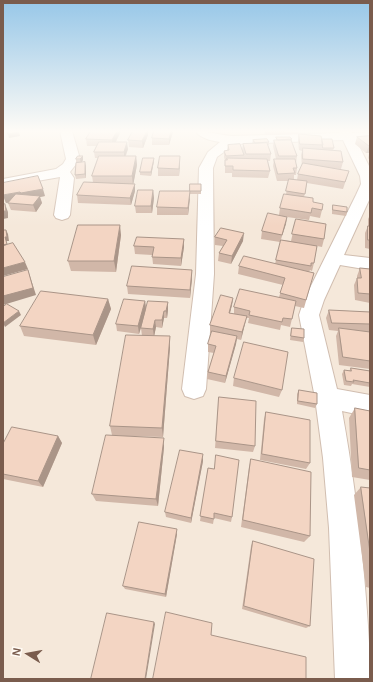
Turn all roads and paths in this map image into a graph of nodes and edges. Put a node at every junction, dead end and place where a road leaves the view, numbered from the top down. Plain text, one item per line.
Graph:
1 (71, 163) edge
2 (208, 163) edge
3 (361, 163) edge
4 (60, 172) junction
5 (3, 183) edge
6 (62, 215) dead end
7 (335, 259) junction
8 (370, 264) edge
9 (194, 389) dead end
10 (327, 398) junction
11 (370, 406) edge
12 (359, 675) edge

1 - 4 street
2 - 9 street
3 - 7 street
4 - 5 street
4 - 6 street
7 - 8 street
7 - 10 street
10 - 11 street
10 - 12 street

